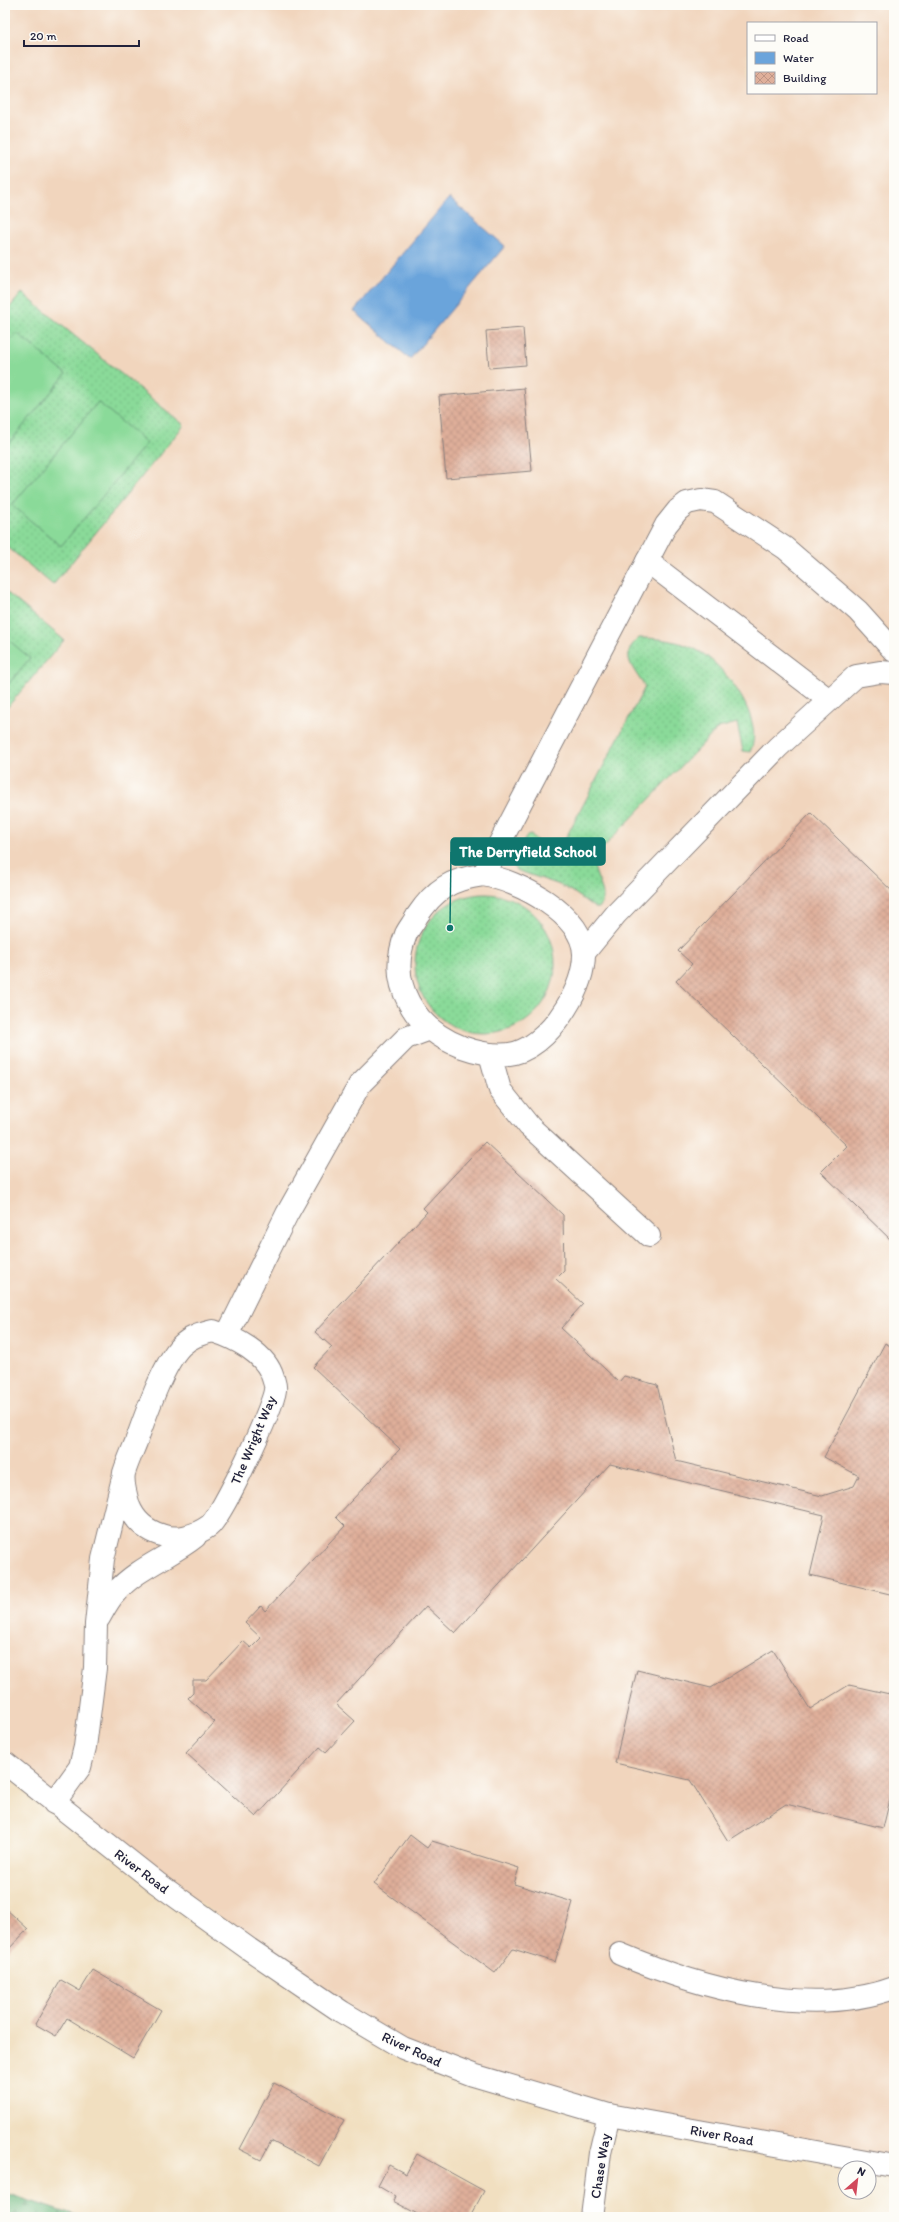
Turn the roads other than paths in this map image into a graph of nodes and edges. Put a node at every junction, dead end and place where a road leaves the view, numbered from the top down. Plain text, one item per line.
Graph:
1 (647, 561) junction
2 (894, 651) edge
3 (894, 673) edge
4 (829, 700) junction
5 (483, 875) junction
6 (584, 953) junction
7 (430, 1029) junction
8 (490, 1054) junction
9 (650, 1236) dead end
10 (227, 1335) junction
11 (124, 1474) junction
12 (210, 1525) junction
13 (96, 1624) junction
14 (5, 1763) edge
15 (54, 1803) junction
16 (620, 1954) dead end
17 (894, 1988) edge
18 (609, 2115) junction
19 (894, 2166) edge
20 (592, 2217) edge

1 - 2 street
1 - 4 street
1 - 5 street
3 - 4 street
4 - 6 street
5 - 6 street
5 - 7 street
6 - 8 street
7 - 8 street
7 - 10 street
8 - 9 street
10 - 11 street, The Wright Way
10 - 12 street, The Wright Way
11 - 12 street, The Wright Way
11 - 13 street, The Wright Way
12 - 13 street
13 - 15 street, The Wright Way
14 - 15 street, River Road
15 - 18 street, River Road
16 - 17 street
18 - 19 street, River Road
18 - 20 street, Chase Way

